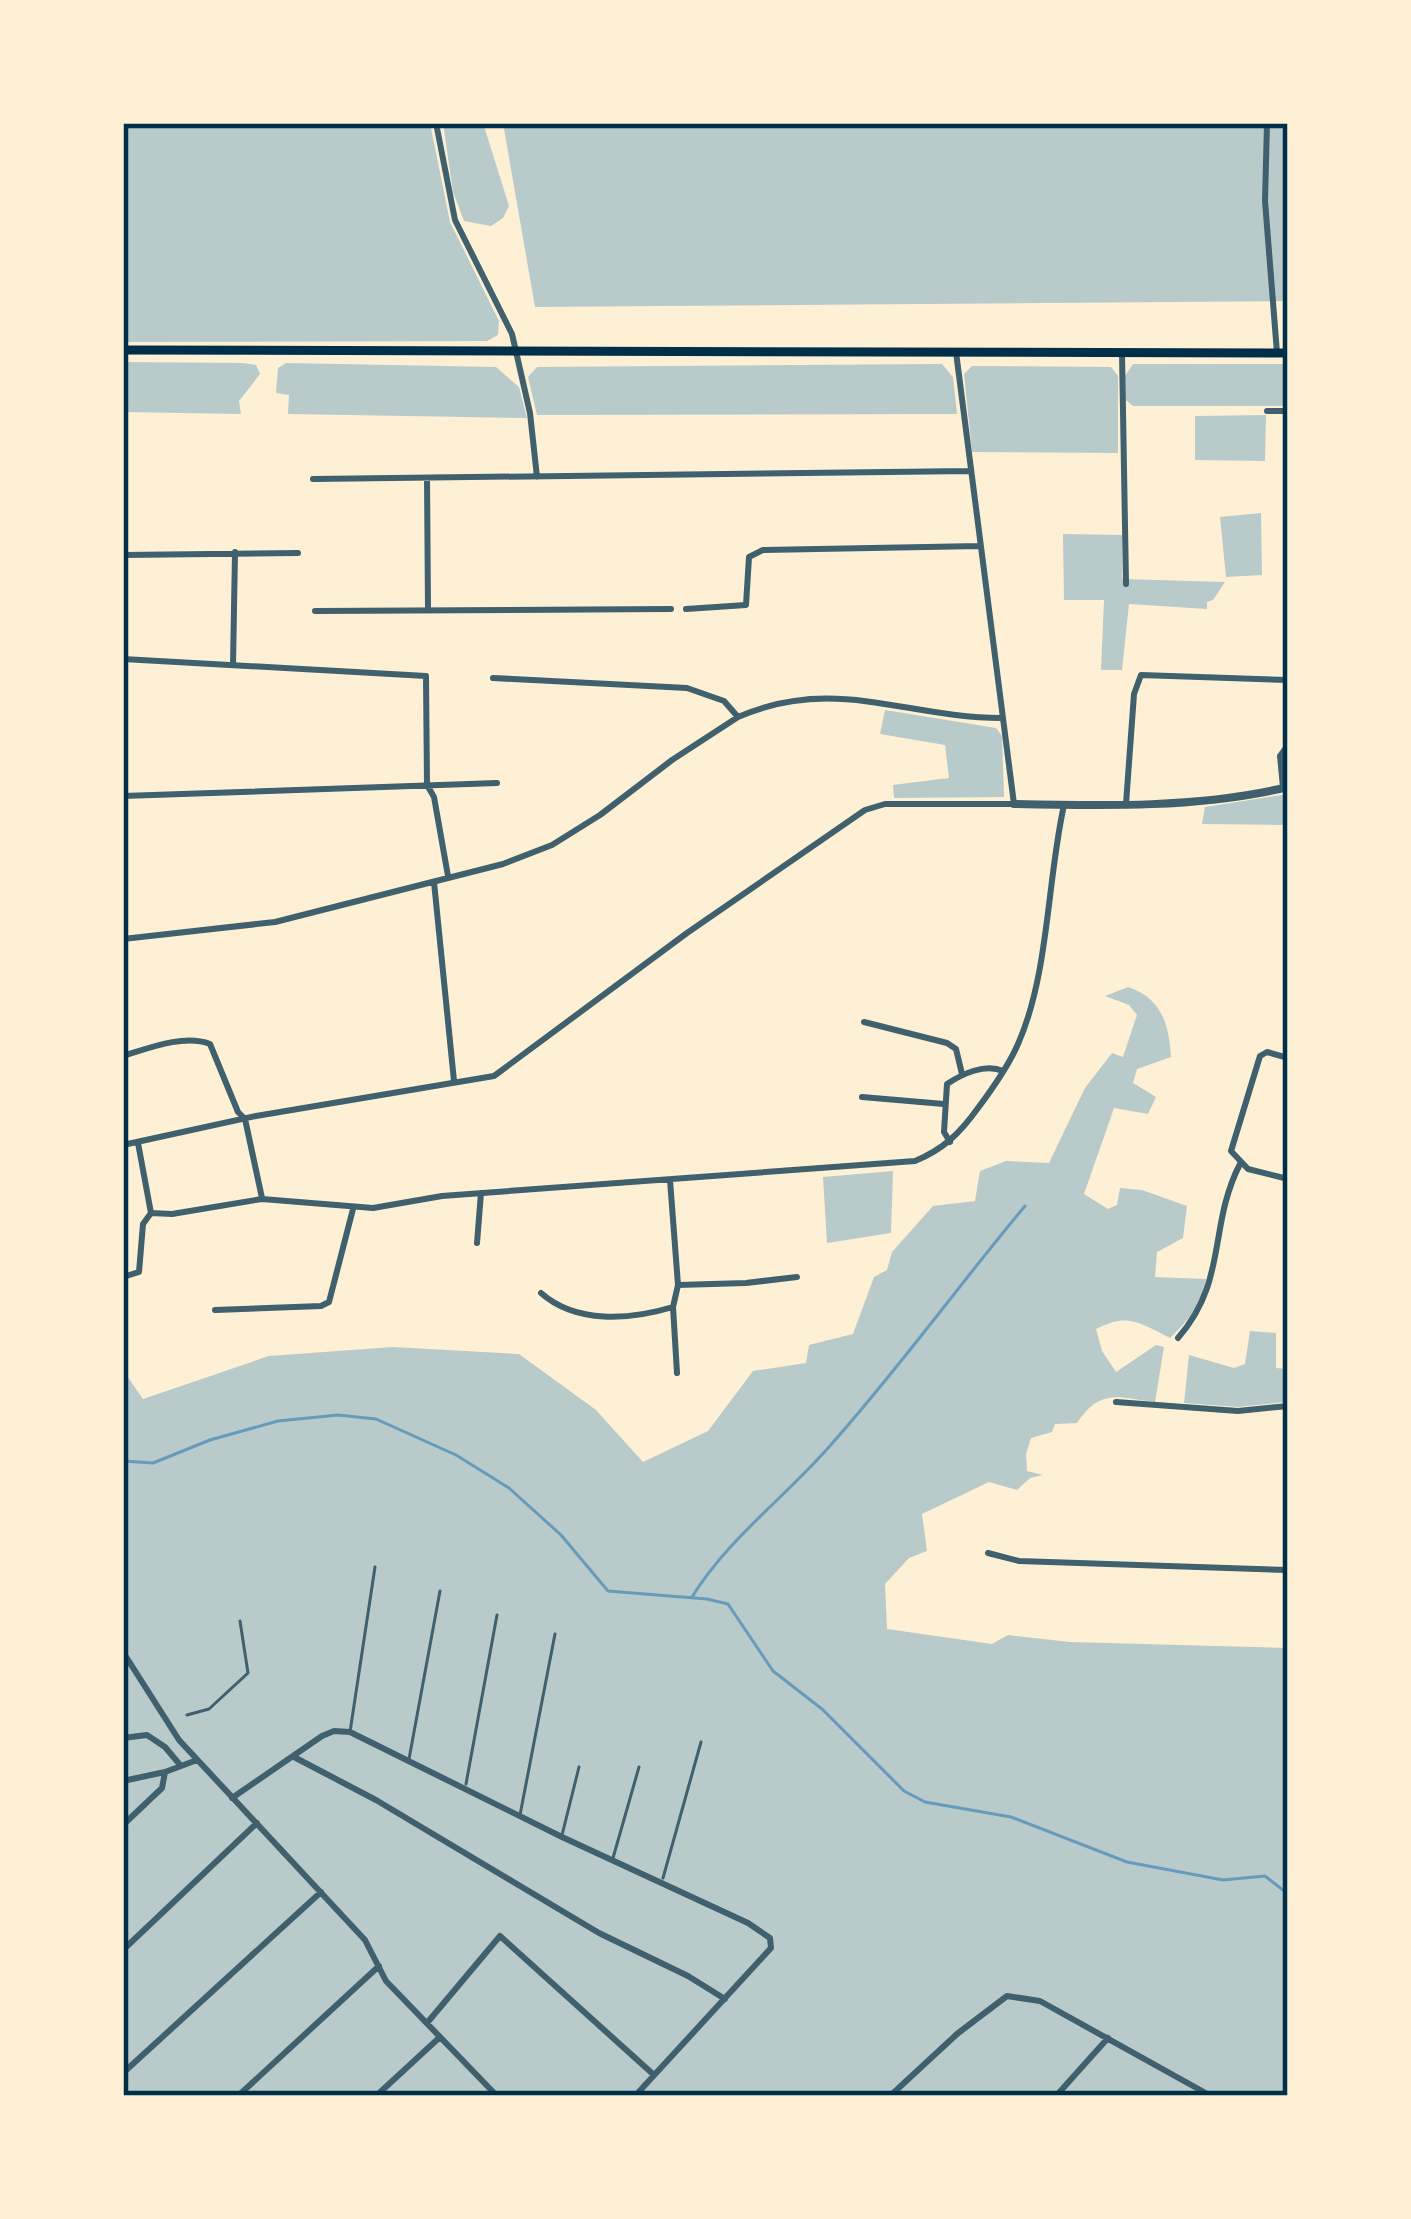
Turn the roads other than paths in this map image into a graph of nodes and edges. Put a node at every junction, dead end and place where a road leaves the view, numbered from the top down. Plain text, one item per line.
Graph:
1 (436, 123) edge
2 (1268, 123) edge
3 (123, 350) edge
4 (517, 351) junction
5 (956, 352) junction
6 (1122, 352) junction
7 (1283, 353) edge
8 (1267, 411) dead end
9 (1288, 411) edge
10 (970, 471) junction
11 (537, 477) junction
12 (314, 479) dead end
13 (427, 479) junction
14 (980, 546) junction
15 (235, 552) junction
16 (298, 553) dead end
17 (123, 555) edge
18 (1126, 584) dead end
19 (428, 609) junction
20 (670, 609) dead end
21 (686, 609) dead end
22 (315, 611) dead end
23 (123, 659) edge
24 (233, 665) junction
25 (493, 678) dead end
26 (1288, 680) edge
27 (738, 717) junction
28 (1001, 718) junction
29 (1288, 745) edge
30 (497, 783) dead end
31 (427, 785) junction
32 (1286, 788) edge
33 (123, 796) edge
34 (1014, 804) junction
35 (1126, 804) junction
36 (1064, 805) junction
37 (448, 877) junction
38 (434, 882) junction
39 (123, 939) edge
40 (864, 1022) dead end
41 (123, 1056) edge
42 (1288, 1058) edge
43 (1003, 1071) junction
44 (962, 1074) junction
45 (454, 1081) junction
46 (862, 1097) dead end
47 (944, 1104) junction
48 (245, 1119) junction
49 (950, 1142) junction
50 (138, 1143) junction
51 (123, 1144) edge
52 (1240, 1164) junction
53 (1288, 1179) edge
54 (670, 1180) junction
55 (481, 1193) junction
56 (262, 1199) junction
57 (353, 1208) junction
58 (151, 1213) junction
59 (477, 1243) dead end
60 (797, 1276) dead end
61 (123, 1277) edge
62 (678, 1285) junction
63 (541, 1293) dead end
64 (673, 1307) junction
65 (215, 1310) dead end
66 (1178, 1338) dead end
67 (677, 1372) dead end
68 (1116, 1402) dead end
69 (1288, 1406) edge
70 (988, 1553) dead end
71 (375, 1567) dead end
72 (1288, 1570) edge
73 (440, 1591) dead end
74 (497, 1615) dead end
75 (240, 1621) dead end
76 (555, 1634) dead end
77 (123, 1652) edge
78 (188, 1715) dead end
79 (350, 1732) junction
80 (123, 1738) edge
81 (701, 1742) dead end
82 (293, 1756) junction
83 (409, 1759) junction
84 (196, 1760) junction
85 (181, 1766) junction
86 (579, 1767) dead end
87 (639, 1767) dead end
88 (165, 1772) junction
89 (123, 1781) edge
90 (466, 1786) junction
91 (232, 1798) junction
92 (520, 1815) junction
93 (256, 1823) junction
94 (123, 1825) edge
95 (562, 1837) junction
96 (612, 1861) junction
97 (661, 1885) junction
98 (321, 1892) junction
99 (123, 1950) edge
100 (379, 1966) junction
101 (725, 1999) junction
102 (427, 2023) junction
103 (440, 2037) junction
104 (1108, 2038) junction
105 (123, 2073) edge
106 (654, 2075) junction
107 (238, 2096) edge
108 (376, 2096) edge
109 (497, 2096) edge
110 (635, 2096) edge
111 (890, 2096) edge
112 (1056, 2096) edge
113 (1211, 2096) edge

1 - 4 street
2 - 7 street
3 - 4 main road
4 - 5 main road
4 - 11 street
5 - 6 main road
5 - 10 street
6 - 7 main road
6 - 18 street
8 - 9 street
10 - 11 street
10 - 14 street
11 - 13 street
12 - 13 street
13 - 19 street
14 - 21 street
14 - 28 street
15 - 16 street
15 - 17 street
15 - 24 street
19 - 20 street
19 - 22 street
23 - 24 street
24 - 31 street
25 - 27 street
26 - 35 street
27 - 28 street
27 - 37 street
28 - 34 street
29 - 32 street
30 - 31 street
31 - 33 street
31 - 37 street
32 - 35 street
34 - 36 street
34 - 45 street
35 - 36 street
36 - 43 street
37 - 38 street
38 - 39 street
38 - 45 street
40 - 44 street
41 - 48 street
42 - 52 street
43 - 44 street
43 - 49 street
44 - 47 street
45 - 48 street
46 - 47 street
47 - 49 street
48 - 50 street
48 - 56 street
49 - 54 street
50 - 51 street
50 - 58 street
52 - 53 street
52 - 66 street
54 - 55 street
54 - 62 street
55 - 57 street
55 - 59 street
56 - 57 street
56 - 58 street
57 - 65 street
58 - 61 street
60 - 62 street
62 - 64 street
63 - 64 street
64 - 67 street
68 - 69 street
70 - 72 street
71 - 79 lane
73 - 83 lane
74 - 90 lane
75 - 78 lane
76 - 92 lane
77 - 84 street
79 - 82 street
79 - 83 street
80 - 85 street
81 - 97 lane
82 - 91 street
82 - 101 street
83 - 90 street
84 - 85 street
84 - 91 street
85 - 88 street
86 - 95 lane
87 - 96 lane
88 - 89 street
88 - 94 street
90 - 92 street
91 - 93 street
92 - 95 street
93 - 98 street
93 - 99 street
95 - 96 street
96 - 97 street
97 - 101 street
98 - 100 street
98 - 105 street
100 - 102 street
100 - 107 street
101 - 106 street
102 - 103 street
102 - 106 street
103 - 108 street
103 - 109 street
104 - 111 street
104 - 112 street
104 - 113 street
106 - 110 street

